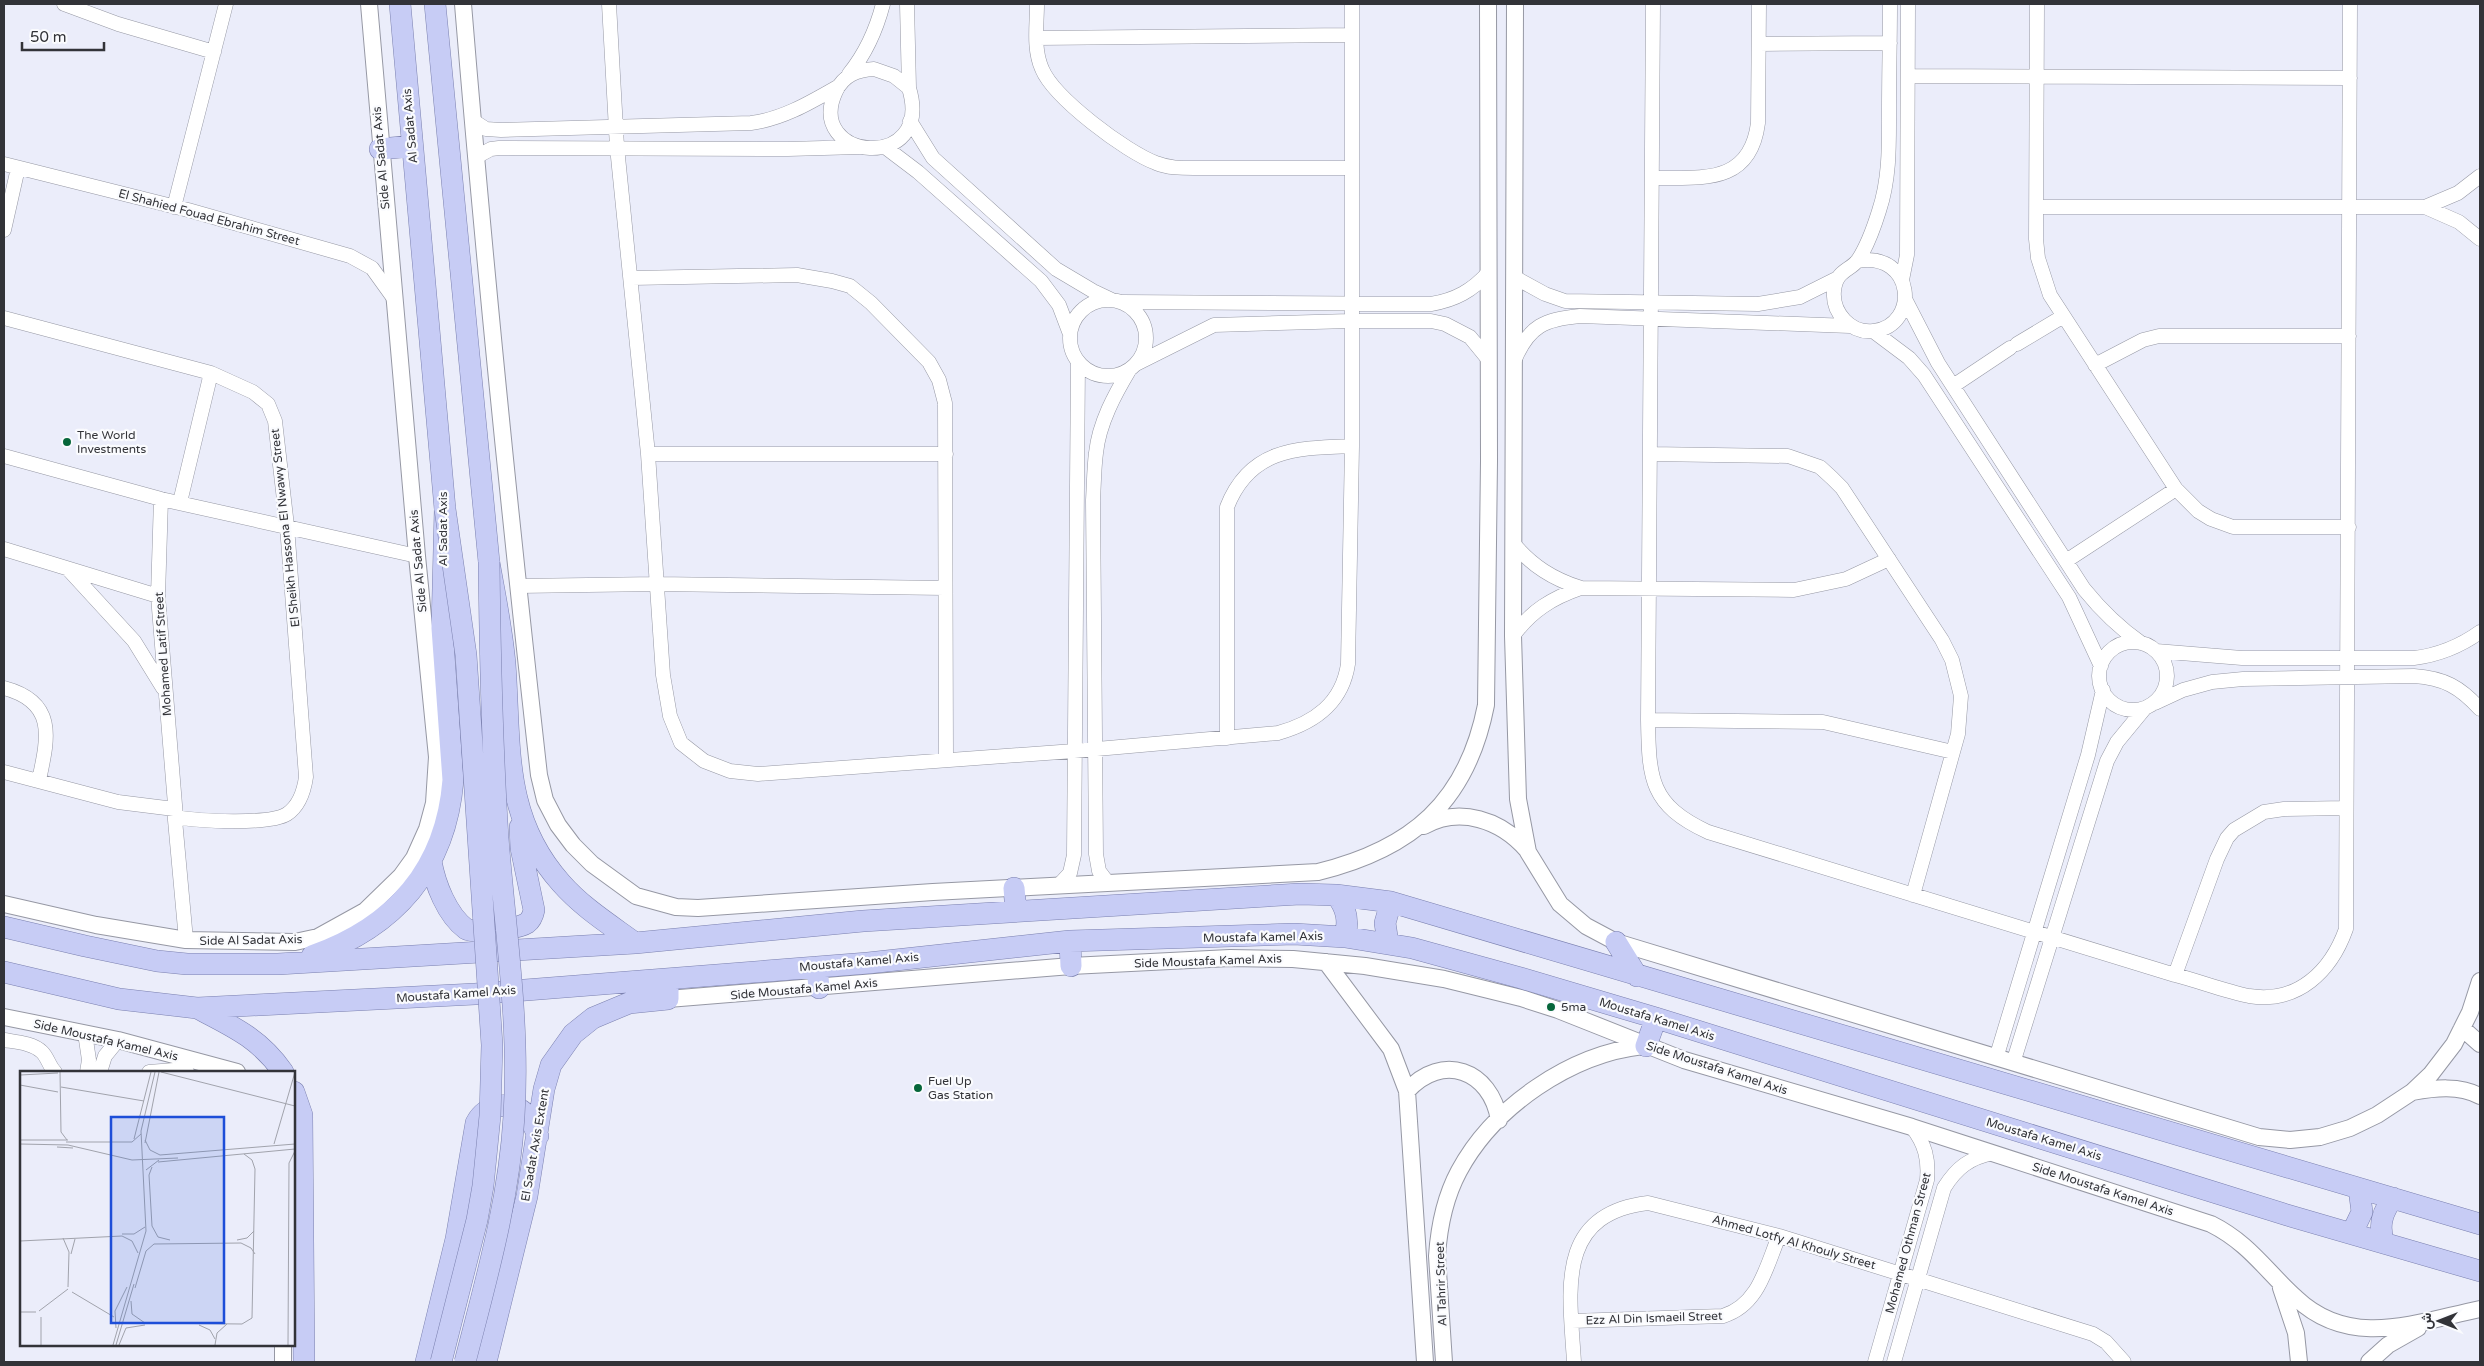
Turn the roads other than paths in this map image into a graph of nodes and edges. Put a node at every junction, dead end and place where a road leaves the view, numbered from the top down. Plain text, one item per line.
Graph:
1 (64, 4) edge
2 (226, 4) edge
3 (369, 4) edge
4 (400, 4) edge
5 (435, 4) edge
6 (463, 4) edge
7 (609, 4) edge
8 (883, 4) edge
9 (907, 4) edge
10 (1037, 4) edge
11 (1352, 4) edge
12 (1488, 4) edge
13 (1515, 4) edge
14 (1653, 4) edge
15 (1759, 4) edge
16 (1890, 4) edge
17 (1908, 4) edge
18 (2038, 4) edge
19 (2350, 4) edge
20 (1351, 35) junction
21 (1037, 38) junction
22 (1890, 42) junction
23 (1759, 44) junction
24 (214, 52) junction
25 (849, 74) junction
26 (1908, 76) junction
27 (2037, 77) junction
28 (2350, 78) junction
29 (839, 86) junction
30 (908, 88) junction
31 (472, 120) junction
32 (910, 121) junction
33 (617, 128) junction
34 (412, 146) junction
35 (617, 147) junction
36 (859, 147) junction
37 (885, 147) junction
38 (380, 149) junction
39 (476, 157) junction
40 (4, 164) edge
41 (18, 168) junction
42 (1350, 168) junction
43 (2480, 176) edge
44 (1652, 178) junction
45 (174, 207) junction
46 (2037, 207) junction
47 (2350, 207) junction
48 (2425, 207) junction
49 (4, 230) edge
50 (2480, 240) edge
51 (1857, 261) junction
52 (1489, 272) junction
53 (1514, 277) junction
54 (632, 278) junction
55 (1838, 278) junction
56 (1902, 280) junction
57 (1905, 299) junction
58 (395, 300) junction
59 (1117, 301) junction
60 (1651, 301) junction
61 (1351, 304) junction
62 (2062, 317) junction
63 (4, 318) edge
64 (1651, 319) junction
65 (1350, 321) junction
66 (1850, 326) junction
67 (1873, 331) junction
68 (1070, 334) junction
69 (2350, 336) junction
70 (1488, 359) junction
71 (1078, 362) junction
72 (1514, 362) junction
73 (2095, 365) junction
74 (1133, 366) junction
75 (211, 373) junction
76 (1953, 386) junction
77 (1352, 446) junction
78 (648, 454) junction
79 (946, 454) junction
80 (1650, 454) junction
81 (4, 456) edge
82 (1489, 461) junction
83 (1513, 461) junction
84 (2176, 489) junction
85 (161, 498) junction
86 (180, 502) junction
87 (445, 509) junction
88 (287, 526) junction
89 (2349, 527) junction
90 (1513, 544) junction
91 (4, 549) edge
92 (417, 556) junction
93 (1889, 559) junction
94 (2066, 561) junction
95 (489, 562) junction
96 (67, 568) junction
97 (657, 584) junction
98 (518, 586) junction
99 (945, 588) junction
100 (1581, 588) junction
101 (1649, 589) junction
102 (158, 596) junction
103 (2480, 632) edge
104 (1513, 636) junction
105 (2141, 643) junction
106 (2156, 651) junction
107 (2346, 657) junction
108 (2101, 666) junction
109 (2346, 676) junction
110 (4, 688) edge
111 (2103, 690) junction
112 (165, 691) junction
113 (2150, 706) junction
114 (2480, 709) edge
115 (1648, 720) junction
116 (1227, 738) junction
117 (1094, 750) junction
118 (1074, 751) junction
119 (1953, 752) junction
120 (946, 759) junction
121 (4, 772) edge
122 (39, 780) junction
123 (2346, 808) junction
124 (175, 813) junction
125 (520, 814) junction
126 (1415, 830) junction
127 (1528, 852) junction
128 (431, 861) junction
129 (1108, 883) junction
130 (1058, 886) junction
131 (1014, 888) junction
132 (1913, 894) junction
133 (1336, 895) junction
134 (1390, 902) junction
135 (4, 904) edge
136 (1016, 911) junction
137 (4, 926) edge
138 (2034, 932) junction
139 (1345, 937) junction
140 (2052, 937) junction
141 (186, 940) junction
142 (1070, 941) junction
143 (1616, 942) junction
144 (635, 943) junction
145 (1388, 944) junction
146 (1326, 962) junction
147 (278, 964) junction
148 (817, 966) junction
149 (1071, 966) junction
150 (4, 972) edge
151 (2175, 974) junction
152 (1638, 976) junction
153 (2480, 981) edge
154 (819, 988) junction
155 (668, 989) junction
156 (197, 1008) junction
157 (4, 1017) edge
158 (1656, 1018) junction
159 (2462, 1028) junction
160 (85, 1033) junction
161 (4, 1040) edge
162 (118, 1040) junction
163 (2480, 1044) edge
164 (1646, 1046) junction
165 (1997, 1055) junction
166 (2014, 1060) junction
167 (54, 1071) edge
168 (87, 1071) edge
169 (100, 1071) edge
170 (162, 1071) edge
171 (180, 1071) edge
172 (233, 1071) edge
173 (282, 1071) edge
174 (1407, 1091) junction
175 (2412, 1092) junction
176 (295, 1095) edge
177 (2480, 1096) edge
178 (1499, 1120) junction
179 (1912, 1127) junction
180 (538, 1136) junction
181 (1993, 1153) junction
182 (2359, 1188) junction
183 (2393, 1198) junction
184 (2480, 1224) edge
185 (2352, 1234) junction
186 (1779, 1236) junction
187 (2384, 1243) junction
188 (2480, 1271) edge
189 (1900, 1273) junction
190 (2274, 1274) junction
191 (1918, 1278) junction
192 (2480, 1309) edge
193 (1572, 1321) junction
194 (2427, 1323) junction
195 (283, 1346) edge
196 (283, 1362) edge
197 (304, 1362) edge
198 (426, 1362) edge
199 (441, 1362) edge
200 (465, 1362) edge
201 (486, 1362) edge
202 (1425, 1362) edge
203 (1444, 1362) edge
204 (1574, 1362) edge
205 (1875, 1362) edge
206 (1894, 1362) edge
207 (2124, 1362) edge
208 (2299, 1362) edge
209 (2369, 1362) edge

1 - 24 street
2 - 24 street
3 - 38 street, Side Al Sadat Axis
4 - 34 main road, Al Sadat Axis
5 - 95 main road
6 - 31 street
7 - 33 street
8 - 25 street
9 - 30 street
10 - 21 street
11 - 20 street
12 - 52 street
13 - 53 street
14 - 44 street
15 - 23 street
16 - 22 street
17 - 26 street
18 - 27 street
19 - 28 street
20 - 21 street
20 - 42 street
21 - 42 street
22 - 23 street
22 - 51 street
23 - 44 street
24 - 45 street
25 - 29 street
25 - 30 street
26 - 27 street
26 - 56 street
27 - 28 street
27 - 46 street
28 - 47 street
29 - 33 street
29 - 36 street
30 - 32 street
31 - 33 street
31 - 39 street
32 - 37 street
32 - 59 street
33 - 35 street
34 - 38 main road
34 - 87 main road, Al Sadat Axis
35 - 36 street
35 - 39 street
35 - 54 street
36 - 37 street
37 - 68 street
38 - 58 street, Side Al Sadat Axis
39 - 98 street
40 - 41 street, El Shahied Fouad Ebrahim Street
41 - 45 street, El Shahied Fouad Ebrahim Street
41 - 49 street
42 - 61 street
43 - 48 street
44 - 60 street
45 - 58 street, El Shahied Fouad Ebrahim Street
46 - 47 street
46 - 62 street
47 - 48 street
47 - 69 street
48 - 50 street
51 - 55 street
51 - 56 street
52 - 61 street
52 - 70 street
53 - 60 street
53 - 72 street
54 - 78 street
54 - 79 street
55 - 60 street
55 - 66 street
56 - 57 street
57 - 67 street
57 - 76 street
58 - 92 street, Side Al Sadat Axis
59 - 61 street
59 - 68 street
59 - 74 street
60 - 64 street
61 - 65 street
62 - 73 street
62 - 76 street
63 - 75 street, El Sheikh Hassona El Nwawy Street
64 - 66 street
64 - 72 street
64 - 80 street
65 - 70 street
65 - 74 street
65 - 77 street
66 - 67 street
67 - 108 street
68 - 71 street
69 - 73 street
69 - 89 street
70 - 82 street
71 - 74 street
71 - 118 street
72 - 83 street
73 - 84 street
74 - 117 street
75 - 86 street
75 - 88 street, El Sheikh Hassona El Nwawy Street
76 - 94 street
77 - 116 street
77 - 116 street
78 - 79 street
78 - 97 street
79 - 99 street
80 - 93 street
80 - 101 street
81 - 85 street
82 - 83 street
82 - 126 street
83 - 90 street
84 - 89 street
84 - 94 street
85 - 86 street
85 - 102 street, Mohamed Latif Street
86 - 88 street
87 - 128 main road, Al Sadat Axis
87 - 199 main road, bridge
88 - 92 street
88 - 124 street, El Sheikh Hassona El Nwawy Street
89 - 107 street
90 - 100 street
90 - 104 street
91 - 96 street
92 - 141 street, Side Al Sadat Axis
93 - 101 street
93 - 119 street
94 - 105 street
95 - 125 main road
95 - 200 main road, bridge
96 - 102 street
96 - 112 street
97 - 98 street
97 - 99 street
97 - 120 street
98 - 131 street
99 - 120 street
100 - 101 street
100 - 104 street
101 - 115 street
102 - 112 street, Mohamed Latif Street
103 - 107 street
104 - 127 street
105 - 106 street
105 - 108 street
106 - 107 street
106 - 113 street
107 - 109 street
108 - 111 street
109 - 113 street
109 - 114 street
109 - 123 street
110 - 122 street
111 - 113 street
111 - 138 street
112 - 124 street, Mohamed Latif Street
113 - 140 street
115 - 119 street
115 - 132 street
116 - 117 street
117 - 118 street
117 - 129 street
118 - 120 street
118 - 130 street
119 - 132 street
121 - 122 street, El Sheikh Hassona El Nwawy Street
122 - 124 street, El Sheikh Hassona El Nwawy Street
123 - 151 street
123 - 151 street
124 - 141 street, Mohamed Latif Street
125 - 128 main road
125 - 144 main road
126 - 127 street
126 - 129 street
127 - 143 street
128 - 147 main road, Al Sadat Axis
129 - 130 street
130 - 131 street
131 - 136 main road
132 - 138 street
133 - 134 main road
133 - 136 main road
133 - 139 main road
134 - 145 main road
134 - 152 main road
135 - 141 street
136 - 144 main road
137 - 147 main road
138 - 140 street
138 - 165 street
139 - 142 main road, Moustafa Kamel Axis
139 - 145 main road, Moustafa Kamel Axis
140 - 151 street
140 - 166 street
142 - 148 main road, Moustafa Kamel Axis
142 - 149 main road
143 - 152 main road
143 - 165 street
144 - 147 main road
145 - 158 main road, Moustafa Kamel Axis
146 - 149 street, Side Moustafa Kamel Axis
146 - 164 street, Side Moustafa Kamel Axis
146 - 174 street, Al Tahrir Street
148 - 154 main road
148 - 155 main road, Moustafa Kamel Axis
149 - 154 street, Side Moustafa Kamel Axis
150 - 156 main road, Moustafa Kamel Axis
152 - 182 main road
153 - 159 street
154 - 155 street, Side Moustafa Kamel Axis
155 - 156 main road, Moustafa Kamel Axis
155 - 180 main road, El Sadat Axis Extent
156 - 173 main road
157 - 160 street, Side Moustafa Kamel Axis
158 - 164 main road
158 - 185 main road, Moustafa Kamel Axis
159 - 163 street
159 - 175 street
160 - 162 street, Side Moustafa Kamel Axis
160 - 168 street
161 - 167 street
162 - 169 street
162 - 172 street, Side Moustafa Kamel Axis
164 - 178 street, Al Tahrir Street
164 - 179 street, Side Moustafa Kamel Axis
165 - 166 street
166 - 175 street
170 - 171 street
174 - 178 street
174 - 202 street, Al Tahrir Street
175 - 177 street
176 - 197 main road
178 - 203 street, Al Tahrir Street
179 - 181 street, Side Moustafa Kamel Axis
179 - 189 street, Mohamed Othman Street
180 - 198 main road
180 - 201 main road, El Sadat Axis Extent
181 - 190 street, Side Moustafa Kamel Axis
181 - 191 street, Mohamed Othman Street
182 - 183 main road
182 - 185 main road
183 - 184 main road
183 - 187 main road
185 - 187 main road, Moustafa Kamel Axis
186 - 189 street, Ahmed Lotfy Al Khouly Street
186 - 193 street, Ezz Al Din Ismaeil Street
186 - 193 street, Ahmed Lotfy Al Khouly Street
187 - 188 main road, Moustafa Kamel Axis
189 - 191 street, Ahmed Lotfy Al Khouly Street
189 - 205 street, Mohamed Othman Street
190 - 194 street, Side Moustafa Kamel Axis
190 - 208 street
191 - 206 street, Mohamed Othman Street
191 - 207 street, Ahmed Lotfy Al Khouly Street
192 - 194 street, Side Moustafa Kamel Axis
193 - 204 street, Ahmed Lotfy Al Khouly Street
194 - 209 street
195 - 196 street

